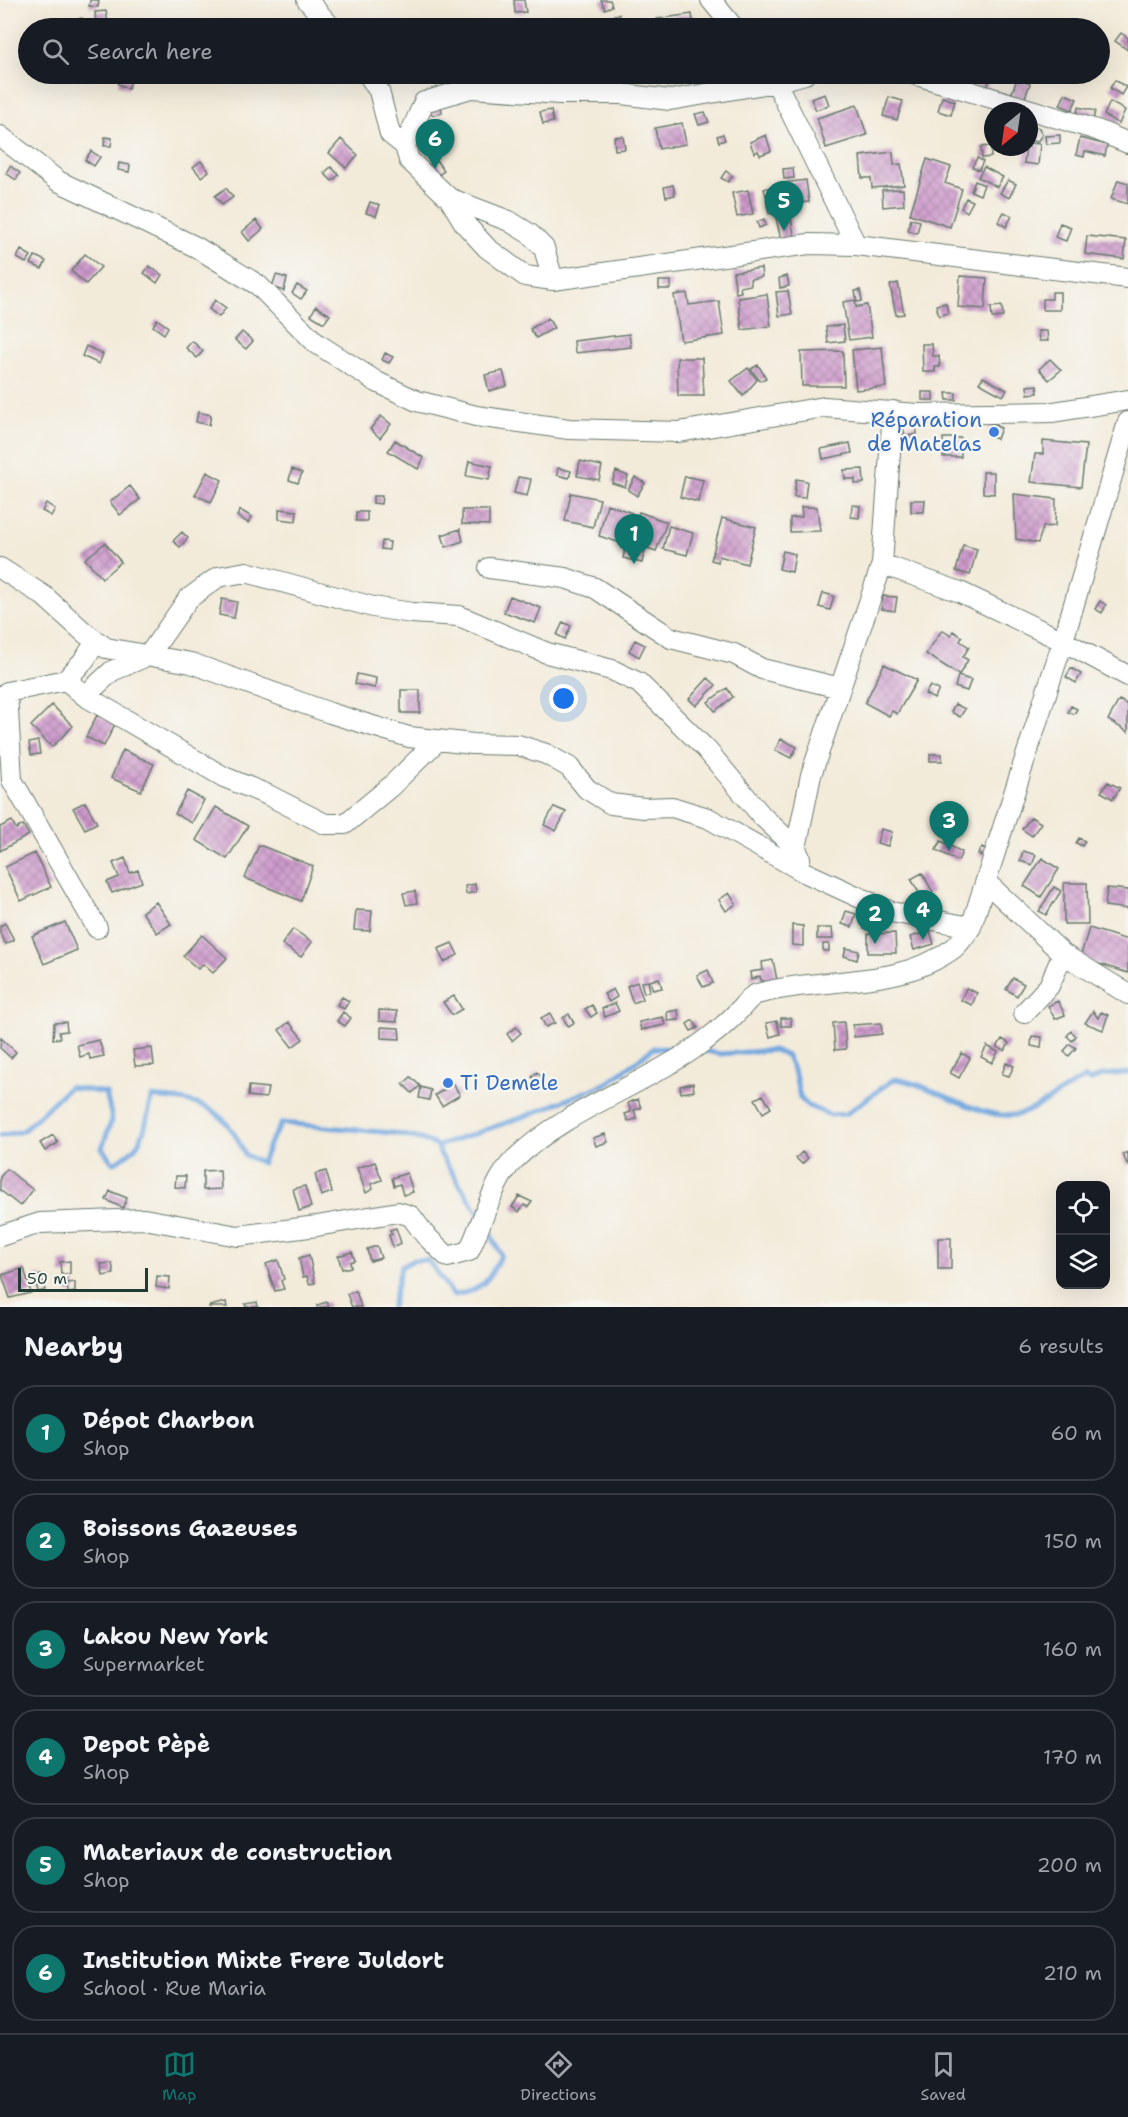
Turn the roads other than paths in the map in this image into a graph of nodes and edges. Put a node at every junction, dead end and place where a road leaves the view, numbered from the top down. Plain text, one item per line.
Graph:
1 (307, 0) edge
2 (711, 0) edge
3 (323, 18) edge
4 (726, 18) edge
5 (374, 84) edge
6 (744, 84) edge
7 (775, 84) edge
8 (946, 84) edge
9 (0, 136) edge
10 (1128, 143) edge
11 (405, 146) junction
12 (449, 198) junction
13 (856, 245) junction
14 (1128, 278) edge
15 (554, 280) junction
16 (1128, 400) edge
17 (894, 411) junction
18 (1128, 422) edge
19 (882, 564) junction
20 (0, 568) edge
21 (489, 568) dead end
22 (96, 641) junction
23 (1063, 641) junction
24 (149, 655) junction
25 (1128, 676) edge
26 (66, 680) junction
27 (840, 688) junction
28 (4, 690) edge
29 (86, 696) junction
30 (437, 741) junction
31 (796, 848) junction
32 (804, 872) junction
33 (987, 883) junction
34 (971, 927) junction
35 (97, 928) dead end
36 (1063, 954) junction
37 (1128, 994) edge
38 (1024, 1014) dead end
39 (0, 1236) edge

1 - 3 street
2 - 4 street
5 - 11 street
6 - 11 street
7 - 13 street
8 - 10 street
9 - 17 street
11 - 12 street
12 - 15 street
12 - 15 street
13 - 14 street
13 - 15 street
16 - 17 street
17 - 19 street
18 - 23 street
19 - 23 street
19 - 27 street
20 - 22 street
21 - 27 street
22 - 24 street
22 - 26 street
23 - 25 street
23 - 33 street
24 - 29 street
24 - 30 street
24 - 31 street
26 - 28 street
26 - 29 street
27 - 31 street
28 - 35 street
29 - 30 street
30 - 32 street
31 - 32 street
32 - 34 street
33 - 34 street
33 - 36 street
34 - 39 street
36 - 37 street
36 - 38 street

